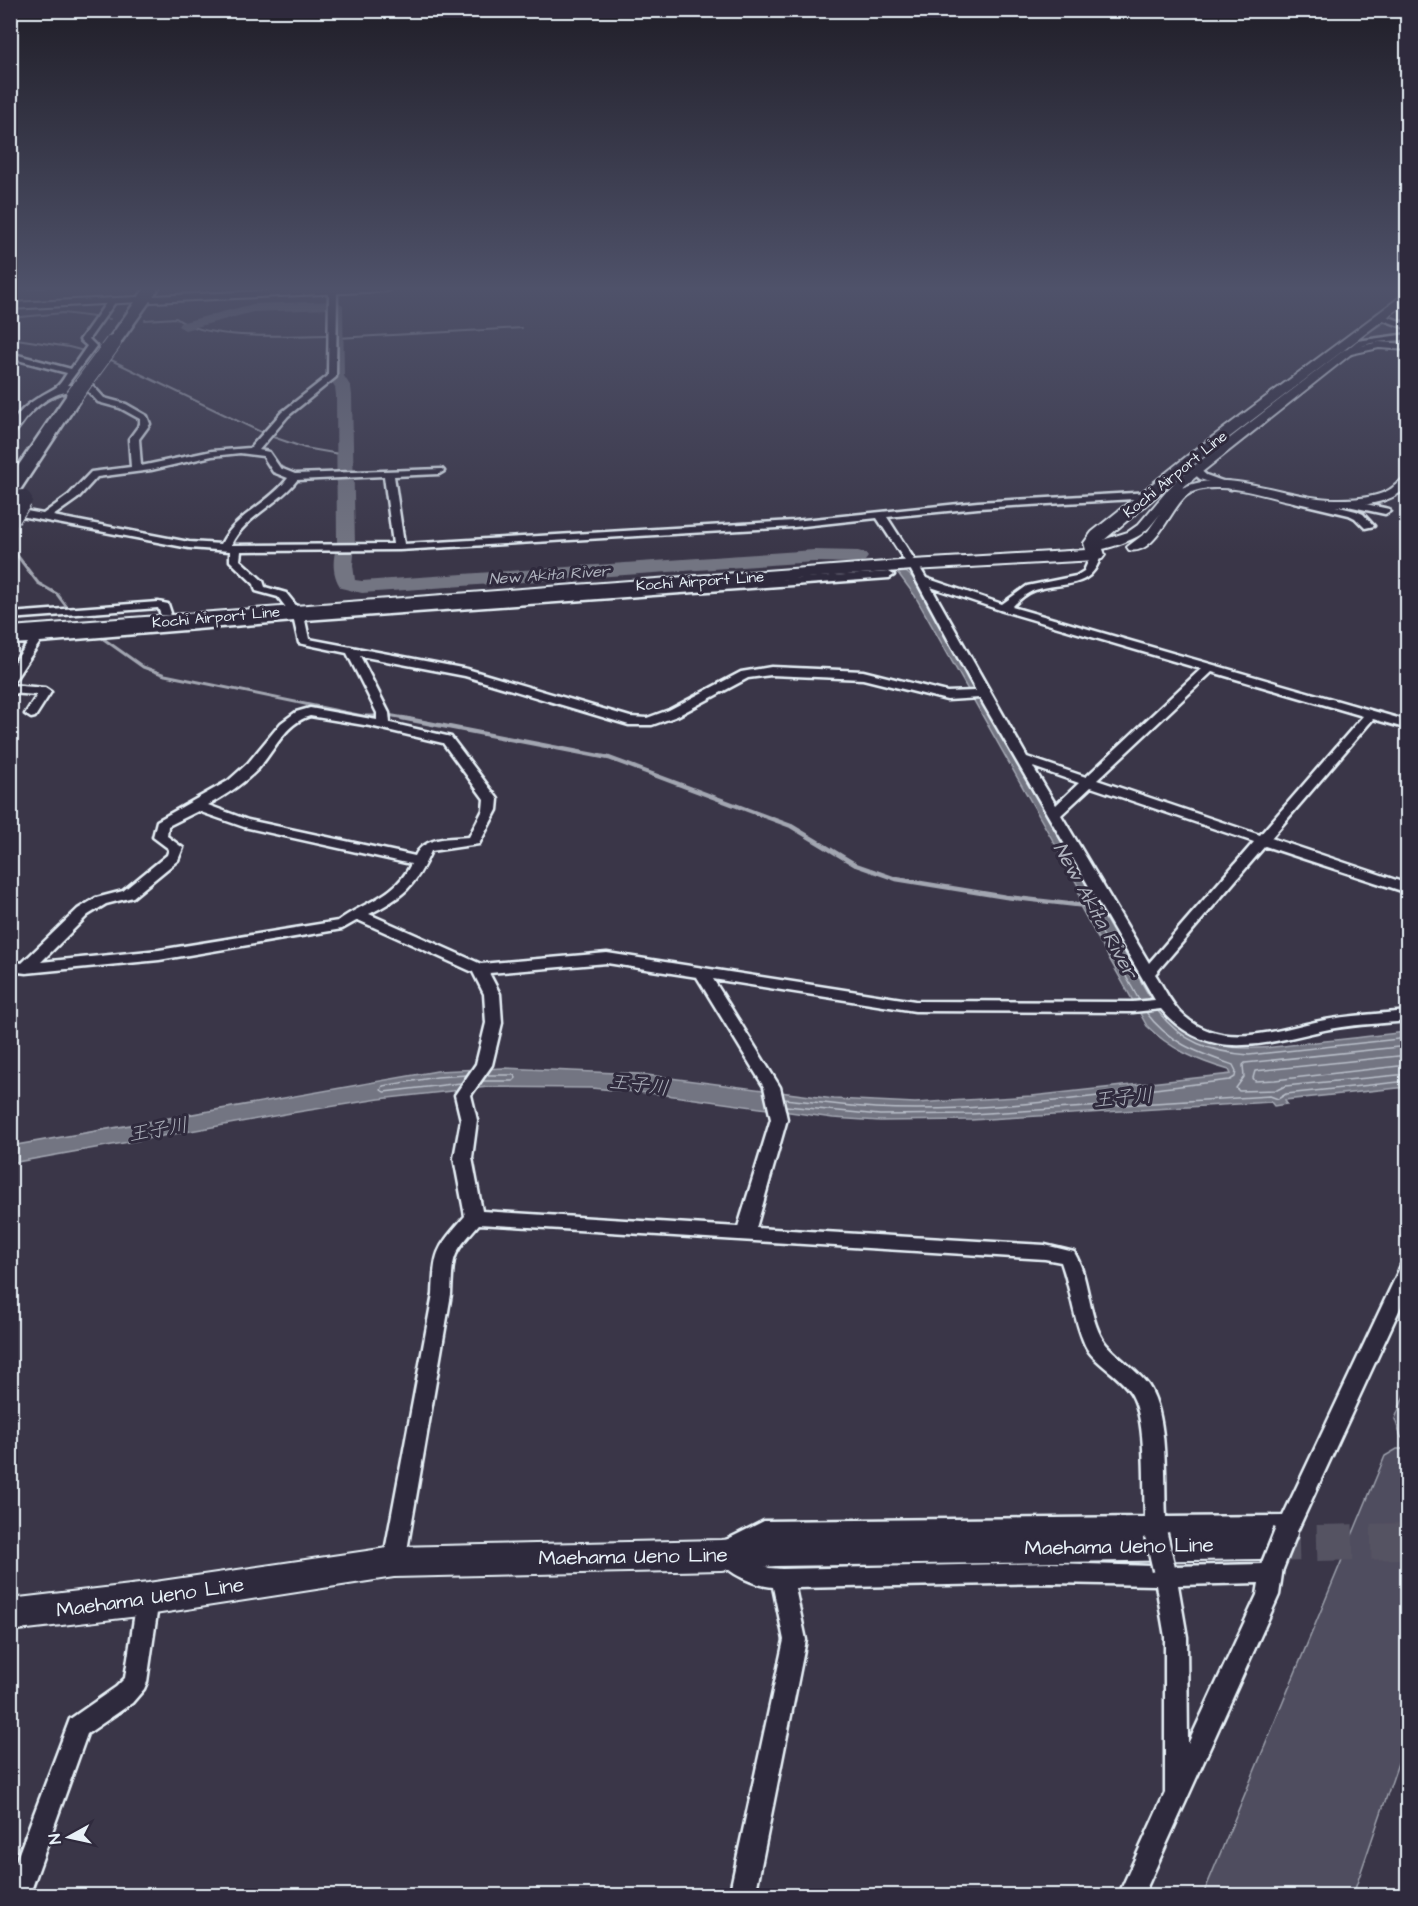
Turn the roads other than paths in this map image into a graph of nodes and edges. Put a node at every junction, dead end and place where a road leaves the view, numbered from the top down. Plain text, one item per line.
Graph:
1 (72, 377) edge
2 (82, 377) edge
3 (332, 377) edge
4 (1301, 377) edge
5 (1316, 377) edge
6 (67, 393) junction
7 (10, 433) edge
8 (253, 451) junction
9 (10, 462) edge
10 (136, 469) junction
11 (1195, 470) junction
12 (439, 471) dead end
13 (389, 474) junction
14 (294, 477) junction
15 (1407, 480) edge
16 (1231, 486) junction
17 (1151, 495) junction
18 (1297, 500) junction
19 (1347, 503) junction
20 (15, 507) edge
21 (1385, 510) dead end
22 (881, 516) junction
23 (44, 518) junction
24 (1369, 526) dead end
25 (10, 530) edge
26 (230, 547) junction
27 (399, 547) junction
28 (1095, 551) junction
29 (911, 562) junction
30 (923, 581) junction
31 (1004, 608) junction
32 (293, 610) junction
33 (165, 613) junction
34 (10, 616) edge
35 (10, 624) edge
36 (10, 633) edge
37 (36, 639) junction
38 (10, 641) edge
39 (352, 651) junction
40 (1209, 669) junction
41 (10, 678) edge
42 (10, 689) edge
43 (983, 694) junction
44 (30, 714) dead end
45 (1371, 714) junction
46 (384, 725) junction
47 (1407, 725) edge
48 (1021, 759) junction
49 (1090, 782) junction
50 (197, 806) junction
51 (1054, 814) junction
52 (1264, 840) junction
53 (419, 861) junction
54 (1407, 889) edge
55 (356, 914) junction
56 (18, 967) edge
57 (478, 969) junction
58 (702, 972) junction
59 (1148, 974) junction
60 (1164, 1004) junction
61 (1407, 1016) edge
62 (1407, 1025) edge
63 (1297, 1032) junction
64 (474, 1217) junction
65 (745, 1233) junction
66 (1407, 1270) edge
67 (1155, 1531) junction
68 (1275, 1548) junction
69 (721, 1555) junction
70 (394, 1562) junction
71 (1166, 1573) junction
72 (782, 1579) junction
73 (148, 1599) junction
74 (10, 1616) edge
75 (1176, 1797) junction
76 (16, 1896) edge
77 (742, 1896) edge
78 (1130, 1896) edge

1 - 6 street
2 - 6 highway, bridge
3 - 8 street
4 - 17 main road, Kochi Airport Line
5 - 11 street
6 - 7 street
6 - 9 highway
6 - 10 street
6 - 20 highway
8 - 10 street
8 - 14 street
10 - 23 street
11 - 16 street
11 - 28 street
12 - 13 street
13 - 14 street
13 - 27 street
14 - 26 street
15 - 19 street
16 - 18 street
16 - 28 street
17 - 22 street
17 - 28 main road, Kochi Airport Line
18 - 19 street
18 - 24 street
19 - 21 street
20 - 23 street
20 - 25 street
22 - 27 street
22 - 29 street
23 - 26 street
26 - 27 street
26 - 32 street
28 - 29 main road, Kochi Airport Line
28 - 31 street
29 - 30 street
29 - 32 main road, Kochi Airport Line
29 - 32 main road, Kochi Airport Line
30 - 31 street
30 - 43 street
31 - 40 street
32 - 33 main road, Kochi Airport Line
32 - 36 main road, Kochi Airport Line
32 - 37 street
32 - 39 street
33 - 34 street
33 - 35 main road, Kochi Airport Line
37 - 38 street
37 - 41 street
39 - 43 street
39 - 46 street
40 - 45 street
40 - 49 street
42 - 44 street
43 - 48 street
45 - 47 street
45 - 52 street
46 - 50 street
46 - 53 street
48 - 49 street
48 - 51 street
49 - 51 street
49 - 52 street
50 - 53 street
50 - 56 street
51 - 59 street
52 - 54 street
52 - 59 street
53 - 55 street
55 - 56 street
55 - 57 street
57 - 58 street
57 - 64 street
58 - 60 street
58 - 65 street
59 - 60 street
60 - 63 street
61 - 63 street
62 - 63 street
64 - 65 street
64 - 70 street
65 - 67 street
66 - 68 street
67 - 68 street
67 - 69 street
67 - 71 street, bridge
68 - 69 main road, Maehama Ueno Line
68 - 71 street
68 - 75 street
69 - 70 main road, Maehama Ueno Line
69 - 72 street
70 - 73 main road, Maehama Ueno Line
71 - 72 street
71 - 75 street
72 - 77 street
73 - 74 main road, Maehama Ueno Line
73 - 76 street
75 - 78 street

